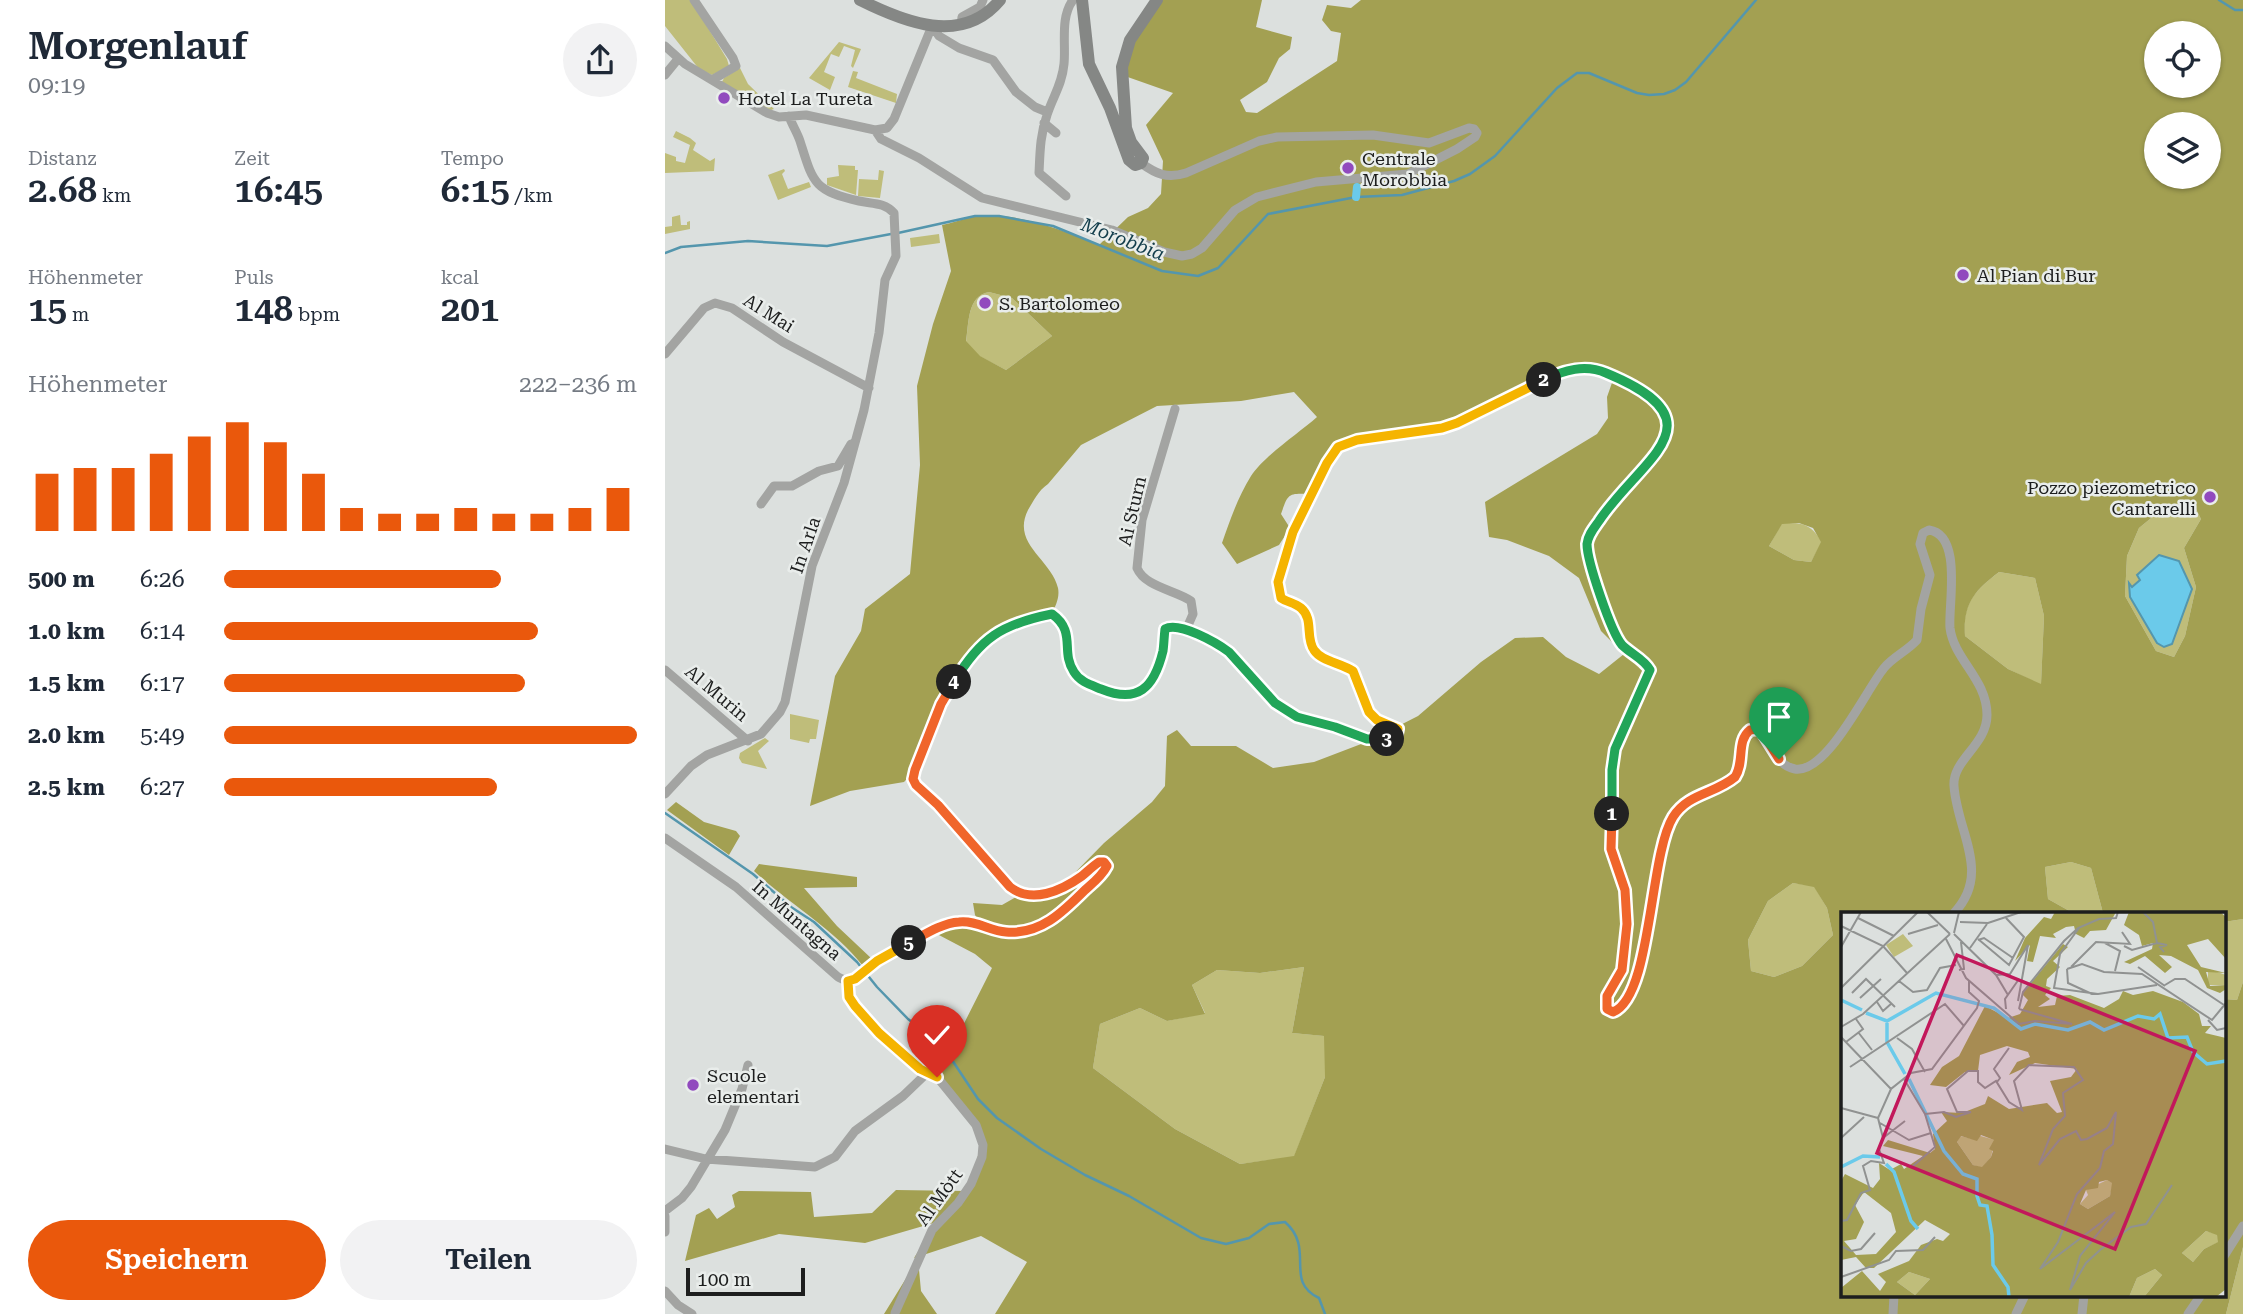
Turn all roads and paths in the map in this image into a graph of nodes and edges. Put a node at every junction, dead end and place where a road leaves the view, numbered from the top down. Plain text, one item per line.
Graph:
1 (694, 0) edge
2 (860, 0) edge
3 (983, 0) edge
4 (1000, 0) edge
5 (1073, 0) edge
6 (1082, 0) edge
7 (1157, 0) edge
8 (961, 25) junction
9 (932, 26) junction
10 (665, 46) edge
11 (678, 59) junction
12 (665, 75) edge
13 (712, 80) junction
14 (1047, 112) junction
15 (789, 116) junction
16 (1044, 123) junction
17 (875, 130) junction
18 (1056, 133) dead end
19 (1140, 164) junction
20 (1066, 195) dead end
21 (665, 354) edge
22 (869, 388) junction
23 (1175, 409) dead end
24 (857, 437) junction
25 (761, 504) dead end
26 (1187, 630) junction
27 (665, 670) edge
28 (748, 741) junction
29 (665, 794) edge
30 (665, 838) edge
31 (1955, 912) edge
32 (848, 981) junction
33 (748, 1065) dead end
34 (927, 1073) junction
35 (665, 1149) edge
36 (706, 1159) junction
37 (665, 1213) edge
38 (2243, 1226) edge
39 (665, 1232) edge
40 (2225, 1254) edge
41 (665, 1291) edge
42 (1894, 1296) edge
43 (2025, 1296) edge
44 (2084, 1296) edge
45 (2200, 1296) edge
46 (895, 1313) edge
47 (692, 1314) edge
48 (1893, 1314) edge
49 (2016, 1314) edge
50 (2082, 1314) edge
51 (2188, 1314) edge

1 - 13 street
2 - 9 street
3 - 8 street
4 - 8 street
5 - 14 street
6 - 19 street
7 - 19 street
8 - 9 street
9 - 14 street
9 - 17 street
10 - 11 street
11 - 12 street
11 - 13 street
13 - 15 street
14 - 16 street
15 - 17 street
15 - 22 street, In Arla
16 - 18 street
16 - 20 street
17 - 19 street
21 - 22 street, Al Mai
22 - 24 street, In Arla
23 - 26 street, Ai Sturn
24 - 25 street
24 - 28 street, In Arla
26 - 31 street
26 - 32 street, In Muntagna
27 - 28 street, Al Murin
28 - 29 street, In Arla
30 - 32 street, In Muntagna
32 - 34 street, Al Mòtt
33 - 36 street
34 - 36 street
34 - 46 street, Al Mòtt
35 - 36 street
36 - 37 street
37 - 39 street
38 - 40 street
41 - 47 street
42 - 48 street
43 - 49 street
44 - 50 street
45 - 51 street

